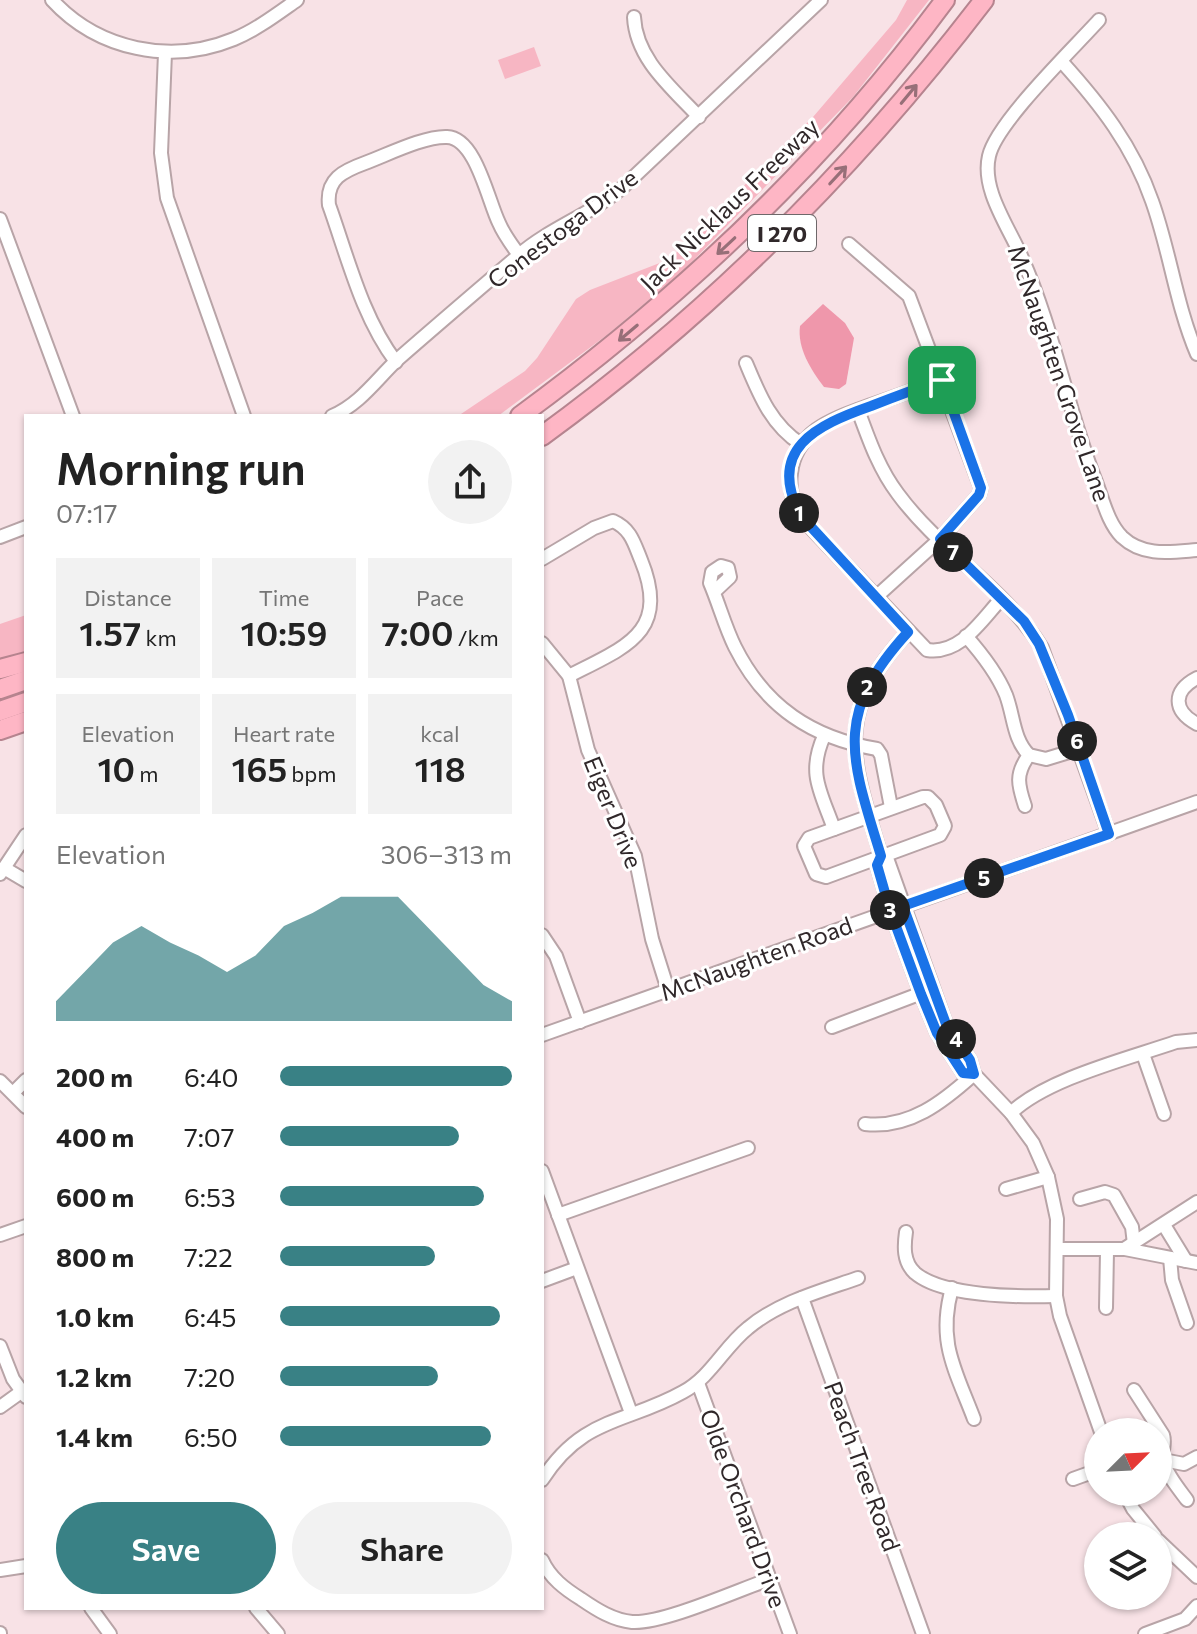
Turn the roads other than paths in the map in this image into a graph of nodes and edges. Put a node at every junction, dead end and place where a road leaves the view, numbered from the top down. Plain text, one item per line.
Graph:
1 (52, 0) edge
2 (297, 0) edge
3 (821, 0) edge
4 (945, 0) edge
5 (984, 0) edge
6 (634, 17) dead end
7 (1099, 20) dead end
8 (165, 53) junction
9 (1062, 62) junction
10 (699, 117) junction
11 (0, 219) edge
12 (849, 244) dead end
13 (519, 255) junction
14 (1197, 354) edge
15 (396, 362) junction
16 (746, 363) dead end
17 (942, 380) junction
18 (858, 410) junction
19 (72, 414) edge
20 (243, 414) edge
21 (335, 414) edge
22 (523, 414) edge
23 (544, 434) edge
24 (801, 444) junction
25 (24, 528) edge
26 (0, 537) edge
27 (940, 539) junction
28 (1197, 550) edge
29 (544, 558) edge
30 (714, 592) dead end
31 (876, 597) junction
32 (1001, 599) junction
33 (908, 632) junction
34 (966, 636) junction
35 (544, 645) edge
36 (24, 663) edge
37 (0, 669) edge
38 (569, 676) junction
39 (1197, 678) edge
40 (24, 681) edge
41 (0, 689) edge
42 (24, 703) edge
43 (0, 711) edge
44 (24, 722) edge
45 (1197, 724) edge
46 (0, 730) edge
47 (824, 736) junction
48 (853, 745) junction
49 (1079, 749) junction
50 (1029, 755) junction
51 (1197, 802) edge
52 (1025, 806) dead end
53 (891, 807) junction
54 (869, 817) junction
55 (834, 829) junction
56 (1109, 834) junction
57 (24, 838) edge
58 (881, 856) junction
59 (2, 871) edge
60 (24, 880) edge
61 (896, 908) junction
62 (544, 938) edge
63 (668, 990) junction
64 (927, 991) junction
65 (580, 1022) junction
66 (832, 1027) dead end
67 (544, 1034) edge
68 (1197, 1040) edge
69 (1143, 1054) junction
70 (974, 1074) junction
71 (0, 1081) edge
72 (24, 1082) edge
73 (13, 1093) junction
74 (24, 1105) edge
75 (1011, 1113) junction
76 (1164, 1114) dead end
77 (865, 1124) dead end
78 (748, 1148) dead end
79 (544, 1176) edge
80 (1048, 1177) junction
81 (1006, 1189) dead end
82 (1080, 1199) dead end
83 (1197, 1202) edge
84 (558, 1215) junction
85 (1164, 1225) junction
86 (24, 1227) edge
87 (906, 1232) dead end
88 (0, 1235) edge
89 (1129, 1246) junction
90 (1057, 1249) junction
91 (1107, 1251) junction
92 (1170, 1258) junction
93 (1192, 1262) edge
94 (577, 1268) junction
95 (858, 1278) dead end
96 (544, 1280) edge
97 (952, 1288) junction
98 (1056, 1296) junction
99 (802, 1298) junction
100 (1106, 1308) dead end
101 (1187, 1323) dead end
102 (0, 1346) edge
103 (698, 1383) junction
104 (1134, 1390) dead end
105 (24, 1395) edge
106 (0, 1407) edge
107 (631, 1413) junction
108 (1096, 1418) edge
109 (1152, 1418) edge
110 (974, 1419) dead end
111 (1197, 1457) edge
112 (1172, 1462) edge
113 (1084, 1475) edge
114 (544, 1477) edge
115 (1073, 1479) dead end
116 (1172, 1479) edge
117 (1187, 1500) dead end
118 (1172, 1553) edge
119 (544, 1563) edge
120 (24, 1566) edge
121 (0, 1570) edge
122 (1197, 1577) edge
123 (770, 1579) junction
124 (1197, 1606) edge
125 (92, 1610) edge
126 (258, 1610) edge
127 (110, 1634) edge
128 (278, 1634) edge
129 (790, 1634) edge
130 (923, 1634) edge
131 (1145, 1634) edge

1 - 8 street
2 - 8 street
3 - 10 street, Conestoga Drive
4 -> 22 highway, Jack Nicklaus Freeway / I 270
23 -> 5 highway, I 270
6 - 10 street
7 - 9 street, McNaughten Grove Lane
8 - 20 street
9 - 14 street
9 - 28 street, McNaughten Grove Lane
10 - 13 street, Conestoga Drive
11 - 19 street
12 - 17 street
13 - 15 street, Conestoga Drive
13 - 15 street
15 - 21 street, Conestoga Drive
16 - 24 street
17 - 18 street
17 - 27 street
18 - 24 street
18 - 27 street
24 - 31 street
25 - 26 street
27 - 31 street
27 - 32 street
29 - 38 street
30 - 47 street
31 - 33 street
32 - 34 street
32 - 49 street
33 - 34 street
33 - 48 street
34 - 50 street
35 - 38 street, Eiger Drive
36 - 37 highway
38 - 63 street, Eiger Drive
39 - 45 street
40 - 41 highway
42 - 43 highway
44 - 46 highway
47 - 48 street
47 - 55 street
48 - 53 street
48 - 54 street
49 - 50 street
49 - 56 street
50 - 52 street
51 - 56 street, McNaughten Road
53 - 54 street
53 - 58 street
54 - 55 street
54 - 58 street
55 - 58 street
56 - 61 street, McNaughten Road
57 - 59 street
58 - 61 street
59 - 60 street
61 - 63 street, McNaughten Road
61 - 64 street
62 - 65 street
63 - 65 street, McNaughten Road
64 - 66 street
64 - 70 street
65 - 67 street, McNaughten Road
68 - 69 street
69 - 75 street
69 - 76 street
70 - 75 street
70 - 77 street
71 - 73 street
72 - 73 street
73 - 74 street
75 - 80 street
78 - 84 street
79 - 84 street
80 - 81 street
80 - 90 street
82 - 89 street
83 - 85 street
84 - 94 street
85 - 89 street
85 - 93 street
86 - 88 street
87 - 97 street
89 - 91 street
89 - 92 street
90 - 91 street
90 - 98 street
91 - 100 street
92 - 93 street
92 - 101 street
94 - 96 street
94 - 107 street
95 - 99 street
97 - 98 street
97 - 110 street
98 - 108 street
99 - 103 street
99 - 130 street, Peach Tree Road
102 - 105 street
103 - 107 street
103 - 123 street, Olde Orchard Drive
104 - 109 street
105 - 106 street
107 - 114 street
111 - 112 street
113 - 115 street
116 - 117 street
118 - 122 street
119 - 123 street
120 - 121 street
123 - 129 street, Olde Orchard Drive
124 - 131 street
125 - 127 street
126 - 128 street

